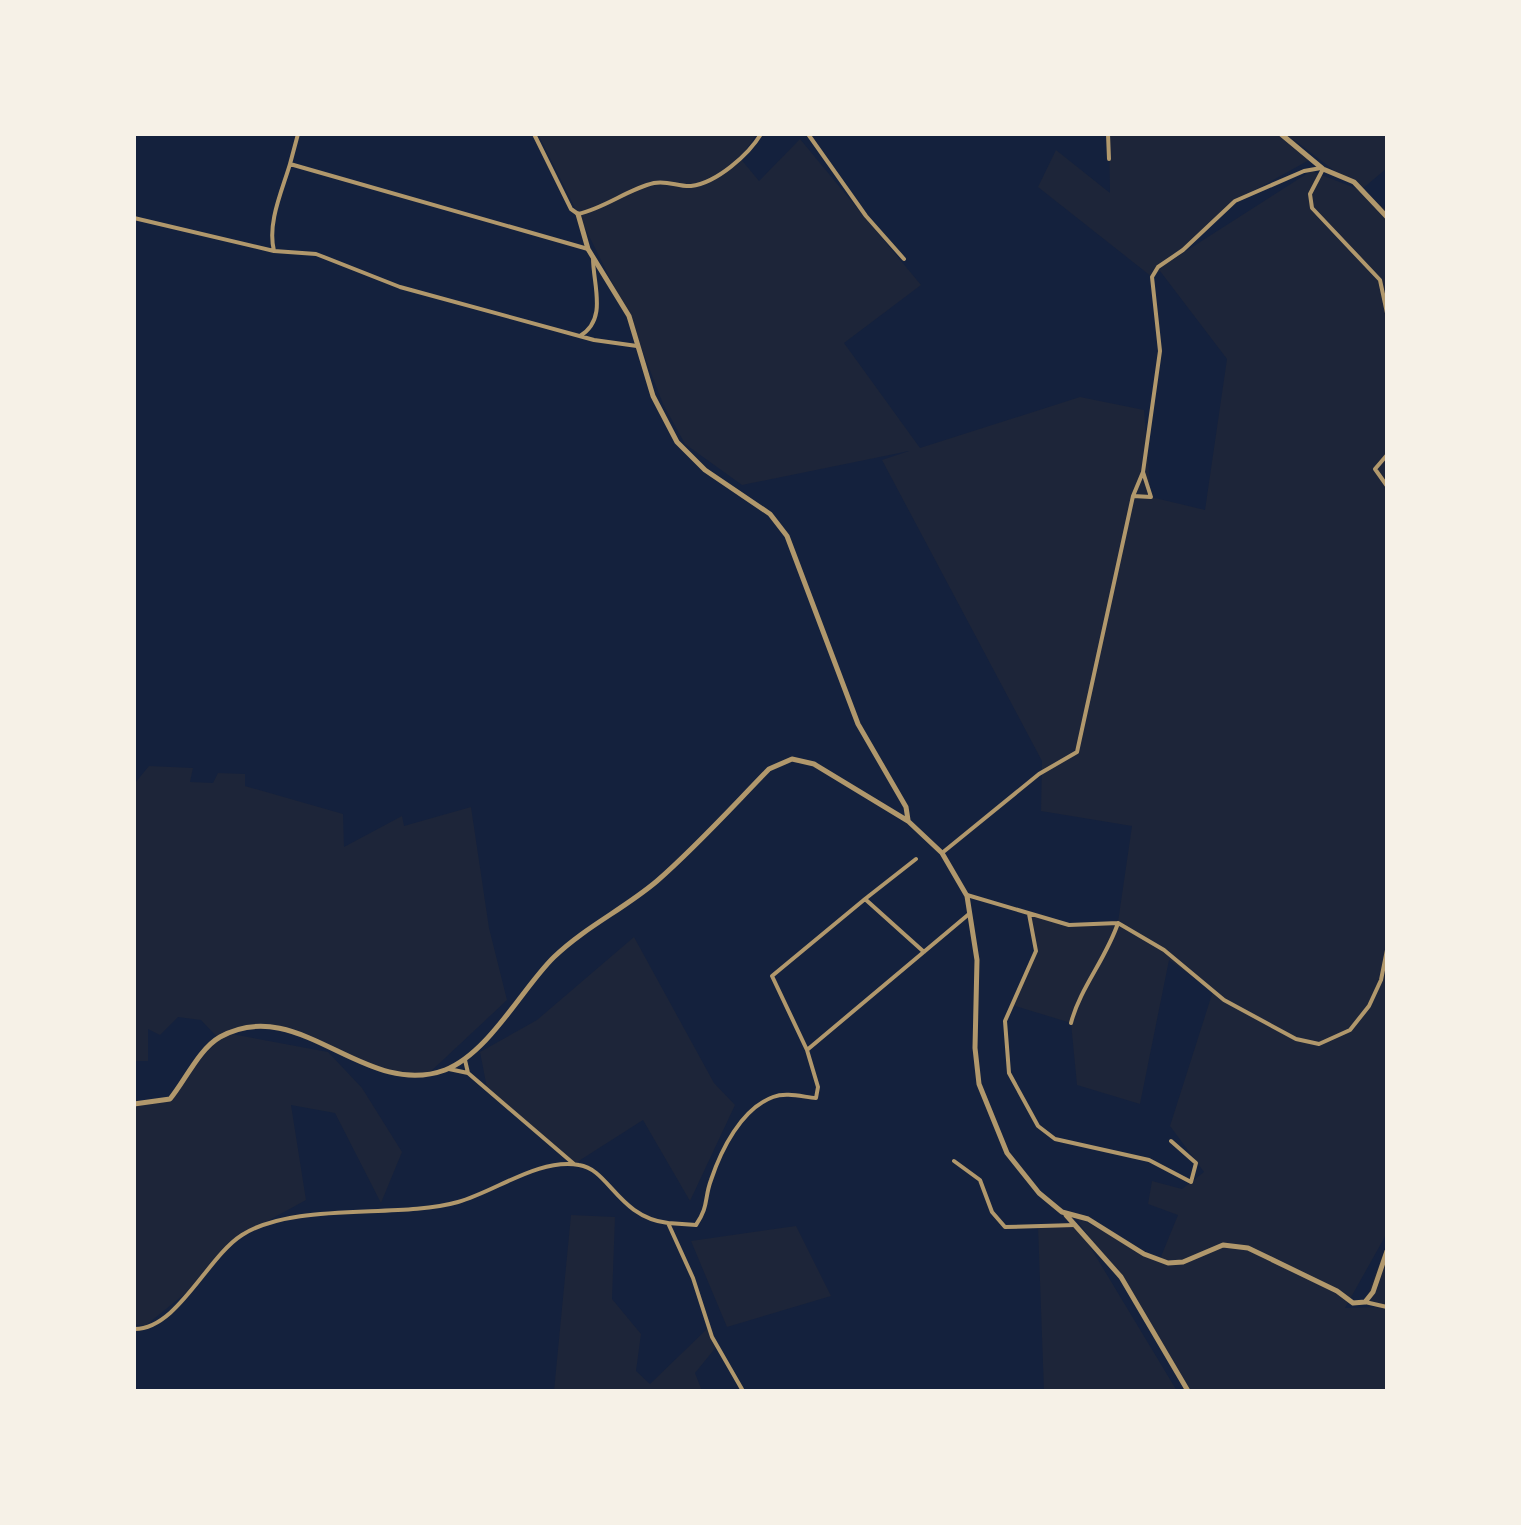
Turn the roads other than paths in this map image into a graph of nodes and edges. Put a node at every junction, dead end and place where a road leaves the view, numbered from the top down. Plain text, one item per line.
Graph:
1 (298, 134) edge
2 (534, 134) edge
3 (761, 134) edge
4 (808, 134) edge
5 (1108, 134) edge
6 (1281, 134) edge
7 (1109, 159) dead end
8 (290, 164) junction
9 (1322, 168) junction
10 (578, 214) junction
11 (1387, 217) edge
12 (134, 218) edge
13 (588, 249) junction
14 (274, 251) junction
15 (593, 258) junction
16 (904, 259) dead end
17 (1387, 313) edge
18 (580, 336) junction
19 (639, 345) junction
20 (1387, 455) edge
21 (1143, 472) junction
22 (1387, 486) edge
23 (1133, 496) junction
24 (908, 821) junction
25 (942, 853) junction
26 (916, 859) dead end
27 (966, 895) junction
28 (865, 899) junction
29 (969, 914) junction
30 (1029, 914) junction
31 (1118, 923) junction
32 (1387, 950) edge
33 (924, 952) junction
34 (1071, 1023) dead end
35 (807, 1050) junction
36 (465, 1056) junction
37 (449, 1069) junction
38 (468, 1073) junction
39 (134, 1104) edge
40 (1171, 1141) dead end
41 (954, 1161) dead end
42 (574, 1164) junction
43 (1062, 1212) junction
44 (668, 1223) junction
45 (1077, 1225) junction
46 (1387, 1251) edge
47 (1365, 1302) junction
48 (1387, 1307) edge
49 (134, 1329) edge
50 (743, 1391) edge
51 (1188, 1391) edge

1 - 8 street
2 - 10 street
3 - 10 street
4 - 16 street
5 - 7 street
6 - 9 street
8 - 13 street
8 - 14 street
9 - 11 street
9 - 17 street
9 - 21 street
10 - 13 street
12 - 14 street
13 - 15 street
14 - 18 street
15 - 18 street
15 - 19 street
18 - 19 street
19 - 24 street
20 - 22 street
21 - 23 street
21 - 23 street
23 - 25 street
24 - 25 street
24 - 36 street
25 - 27 street
26 - 28 street
27 - 29 street
27 - 30 street
28 - 33 street
28 - 35 street
29 - 33 street
29 - 43 street
30 - 31 street
30 - 40 street
31 - 32 street
31 - 34 street
33 - 35 street
35 - 44 street
36 - 37 street
36 - 38 street
37 - 38 street
37 - 39 street
38 - 42 street
41 - 45 street
42 - 44 street
42 - 49 street
43 - 45 street
43 - 47 street
44 - 50 street
45 - 51 street
46 - 47 street
47 - 48 street

